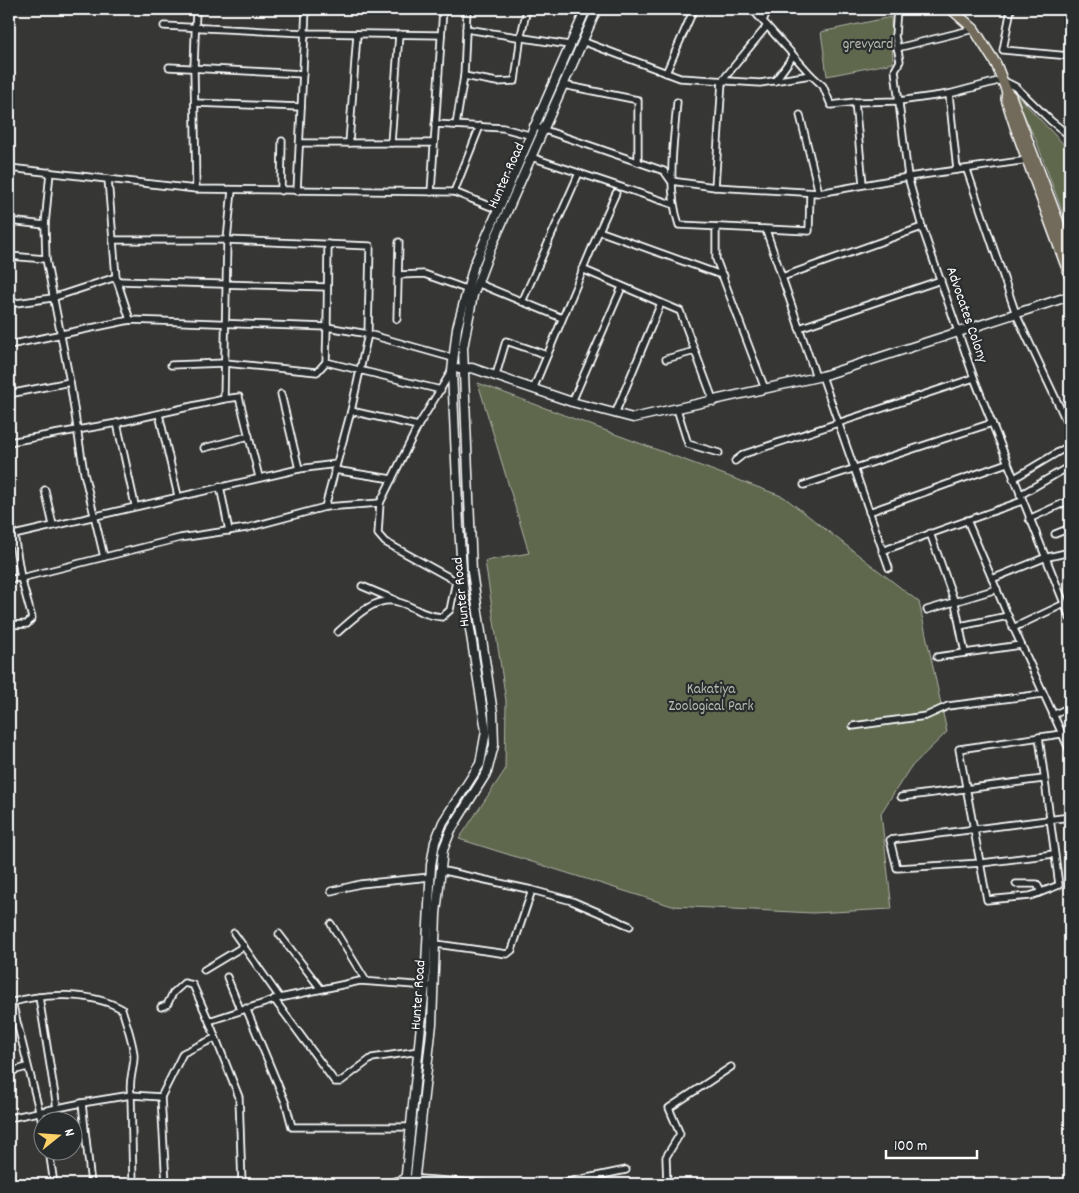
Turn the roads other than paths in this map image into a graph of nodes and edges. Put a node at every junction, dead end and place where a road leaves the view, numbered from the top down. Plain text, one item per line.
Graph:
1 (196, 9) edge
2 (306, 9) edge
3 (443, 9) edge
4 (467, 9) edge
5 (527, 9) edge
6 (586, 9) edge
7 (597, 9) edge
8 (694, 9) edge
9 (752, 9) edge
10 (768, 9) edge
11 (897, 9) edge
12 (951, 9) edge
13 (962, 9) edge
14 (1011, 9) edge
15 (964, 20) junction
16 (765, 24) junction
17 (164, 26) dead end
18 (194, 28) junction
19 (466, 29) junction
20 (974, 29) junction
21 (305, 33) junction
22 (356, 34) junction
23 (399, 34) junction
24 (441, 35) junction
25 (520, 38) junction
26 (582, 41) junction
27 (569, 45) junction
28 (897, 48) junction
29 (793, 56) junction
30 (1070, 56) edge
31 (169, 67) dead end
32 (194, 68) junction
33 (666, 73) junction
34 (303, 74) junction
35 (811, 75) junction
36 (464, 76) junction
37 (1002, 80) junction
38 (722, 81) junction
39 (775, 81) junction
40 (563, 85) junction
41 (1007, 92) junction
42 (950, 94) junction
43 (899, 101) junction
44 (678, 102) dead end
45 (855, 102) junction
46 (195, 103) junction
47 (301, 107) junction
48 (800, 115) dead end
49 (435, 124) junction
50 (456, 125) junction
51 (480, 126) junction
52 (533, 126) junction
53 (543, 130) junction
54 (529, 134) junction
55 (1070, 136) edge
56 (282, 141) dead end
57 (300, 143) junction
58 (349, 143) junction
59 (391, 143) junction
60 (434, 143) junction
61 (531, 157) junction
62 (1028, 160) junction
63 (638, 162) junction
64 (9, 168) edge
65 (957, 170) junction
66 (967, 170) junction
67 (50, 172) junction
68 (579, 173) junction
69 (908, 176) junction
70 (108, 179) junction
71 (671, 181) junction
72 (863, 184) junction
73 (715, 187) junction
74 (196, 189) junction
75 (232, 190) junction
76 (281, 190) junction
77 (297, 191) junction
78 (431, 192) junction
79 (454, 192) junction
80 (616, 193) dead end
81 (810, 193) junction
82 (819, 193) junction
83 (672, 204) junction
84 (503, 207) junction
85 (9, 221) edge
86 (45, 225) junction
87 (716, 227) junction
88 (922, 228) junction
89 (766, 230) junction
90 (599, 231) junction
91 (113, 240) junction
92 (227, 240) junction
93 (399, 242) dead end
94 (328, 244) junction
95 (1070, 252) edge
96 (9, 256) edge
97 (46, 259) junction
98 (582, 269) junction
99 (399, 274) junction
100 (724, 276) junction
101 (782, 277) junction
102 (1070, 277) edge
103 (117, 279) junction
104 (941, 280) junction
105 (227, 283) junction
106 (477, 283) junction
107 (622, 286) junction
108 (327, 287) junction
109 (466, 289) junction
110 (1070, 296) edge
111 (52, 298) junction
112 (522, 302) junction
113 (661, 303) junction
114 (9, 304) edge
115 (1016, 314) junction
116 (562, 318) junction
117 (397, 319) dead end
118 (130, 320) junction
119 (226, 323) junction
120 (327, 327) junction
121 (799, 328) junction
122 (960, 332) junction
123 (368, 334) junction
124 (61, 336) junction
125 (9, 345) edge
126 (695, 351) junction
127 (547, 355) junction
128 (453, 358) junction
129 (666, 359) dead end
130 (326, 362) junction
131 (225, 363) junction
132 (171, 365) dead end
133 (462, 368) junction
134 (361, 369) junction
135 (452, 370) junction
136 (496, 375) junction
137 (819, 376) junction
138 (974, 378) junction
139 (70, 382) junction
140 (534, 387) junction
141 (765, 389) junction
142 (441, 390) junction
143 (9, 394) edge
144 (281, 394) dead end
145 (224, 399) junction
146 (572, 402) junction
147 (714, 402) junction
148 (677, 409) junction
149 (351, 411) junction
150 (158, 414) junction
151 (615, 414) junction
152 (838, 422) junction
153 (117, 423) junction
154 (992, 423) junction
155 (418, 426) junction
156 (1070, 428) edge
157 (77, 431) junction
158 (249, 436) junction
159 (9, 442) edge
160 (1070, 445) edge
161 (204, 448) dead end
162 (719, 453) dead end
163 (735, 461) dead end
164 (1008, 463) junction
165 (1070, 466) edge
166 (335, 467) junction
167 (299, 469) junction
168 (854, 469) junction
169 (259, 478) junction
170 (392, 479) junction
171 (1013, 479) junction
172 (804, 485) dead end
173 (220, 486) junction
174 (45, 490) dead end
175 (178, 496) junction
176 (1021, 498) junction
177 (1070, 500) edge
178 (380, 503) junction
179 (135, 506) junction
180 (325, 508) junction
181 (869, 512) junction
182 (95, 515) junction
183 (9, 517) edge
184 (1029, 519) junction
185 (967, 520) junction
186 (53, 525) junction
187 (1070, 528) edge
188 (11, 531) edge
189 (229, 531) junction
190 (930, 534) junction
191 (1055, 534) dead end
192 (882, 551) junction
193 (1070, 552) edge
194 (104, 557) junction
195 (1044, 558) junction
196 (888, 568) dead end
197 (21, 578) junction
198 (9, 579) edge
199 (992, 579) junction
200 (460, 583) junction
201 (362, 586) dead end
202 (997, 589) junction
203 (397, 601) junction
204 (955, 603) junction
205 (1067, 607) edge
206 (927, 610) dead end
207 (1008, 616) junction
208 (1070, 618) edge
209 (9, 625) edge
210 (479, 626) junction
211 (960, 626) junction
212 (1013, 628) junction
213 (470, 629) junction
214 (338, 632) dead end
215 (1021, 645) junction
216 (965, 653) junction
217 (937, 657) dead end
218 (1043, 694) junction
219 (1070, 707) edge
220 (1053, 715) junction
221 (853, 726) dead end
222 (1061, 734) junction
223 (1039, 737) junction
224 (1070, 751) edge
225 (1043, 779) junction
226 (966, 788) junction
227 (901, 797) dead end
228 (1070, 817) edge
229 (1049, 820) junction
230 (975, 829) junction
231 (1054, 854) junction
232 (982, 863) junction
233 (440, 870) junction
234 (430, 877) junction
235 (1016, 884) dead end
236 (532, 890) junction
237 (331, 891) dead end
238 (1039, 893) junction
239 (331, 924) dead end
240 (630, 926) dead end
241 (234, 932) dead end
242 (279, 934) dead end
243 (436, 944) junction
244 (244, 946) junction
245 (204, 970) dead end
246 (227, 977) dead end
247 (366, 981) junction
248 (429, 986) junction
249 (321, 989) junction
250 (39, 997) junction
251 (277, 999) junction
252 (10, 1003) edge
253 (161, 1008) dead end
254 (243, 1008) junction
255 (209, 1021) junction
256 (215, 1038) junction
257 (419, 1051) junction
258 (27, 1067) junction
259 (731, 1067) dead end
260 (9, 1072) edge
261 (131, 1095) junction
262 (161, 1097) junction
263 (82, 1103) junction
264 (57, 1108) junction
265 (40, 1110) edge
266 (46, 1110) edge
267 (32, 1113) edge
268 (9, 1118) edge
269 (411, 1127) junction
270 (50, 1160) edge
271 (626, 1170) dead end
272 (405, 1181) edge
273 (414, 1181) edge
274 (54, 1184) edge
275 (91, 1184) edge
276 (134, 1184) edge
277 (166, 1184) edge
278 (242, 1184) edge
279 (384, 1184) edge
280 (491, 1184) edge
281 (558, 1184) edge
282 (667, 1184) edge

1 - 18 street
2 - 21 street
3 - 24 street
4 - 19 street
5 - 25 street
6 - 27 main road, Hunter Road
7 - 26 main road, Hunter Road
8 - 33 street
9 - 16 street
10 - 16 street
11 - 28 street, Advocates Colony
12 - 15 main road
13 - 15 main road
14 - 30 street
15 - 20 main road
16 - 29 street
16 - 38 street
17 - 18 street
18 - 21 street
18 - 32 street
19 - 25 street
19 - 36 street
20 - 28 street
20 - 37 main road
21 - 22 street
21 - 34 street
22 - 23 street
22 - 58 street
23 - 24 street
23 - 59 street
24 - 49 street
25 - 27 street
25 - 36 street
26 - 33 street
26 - 40 main road, Hunter Road
27 - 52 main road, Hunter Road
28 - 43 street, Advocates Colony
29 - 35 street
29 - 39 street
31 - 32 street
32 - 34 street
32 - 46 street
33 - 38 street
34 - 47 street
35 - 39 street
35 - 45 street
36 - 50 street
37 - 41 main road
37 - 42 street
37 - 55 street
38 - 39 street
38 - 73 street
40 - 53 main road, Hunter Road
40 - 63 street
41 - 62 main road
41 - 95 main road
42 - 43 street
42 - 65 street
43 - 45 street
43 - 69 street, Advocates Colony
44 - 71 street
45 - 72 street
46 - 47 street
46 - 74 street
47 - 57 street
48 - 82 street
49 - 50 street
49 - 60 street
50 - 51 street
51 - 54 street
51 - 79 street
52 - 53 street
52 - 54 main road, Hunter Road
53 - 61 main road, Hunter Road
53 - 63 street
54 - 84 main road, Hunter Road
56 - 76 street
57 - 58 street
57 - 77 street
58 - 59 street
59 - 60 street
60 - 78 street
61 - 68 street
61 - 84 main road, Hunter Road
62 - 66 street
62 - 102 main road
63 - 71 street
64 - 67 street
65 - 66 street
65 - 69 street
66 - 115 street
67 - 70 street
67 - 86 street
68 - 83 street
68 - 112 street
69 - 72 street
69 - 88 street, Advocates Colony
70 - 74 street
70 - 91 street
71 - 73 street
71 - 83 street
72 - 82 street
73 - 81 street
74 - 75 street
75 - 76 street
75 - 92 street
76 - 77 street
77 - 78 street
78 - 79 street
79 - 84 street
80 - 90 street
81 - 82 street
81 - 89 street
83 - 87 street
84 - 106 main road, Hunter Road
84 - 109 main road, Hunter Road
85 - 86 street
86 - 97 street
87 - 89 street
87 - 100 street
88 - 101 street
88 - 104 street, Advocates Colony
89 - 101 street
90 - 98 street
90 - 100 street
91 - 92 street
91 - 103 street
92 - 94 street
92 - 105 street
93 - 99 street
94 - 108 street
94 - 123 street
96 - 97 street
97 - 111 street
98 - 107 street
98 - 116 street
99 - 109 street
99 - 117 street
100 - 141 street
101 - 121 street
103 - 105 street
103 - 111 street
103 - 118 street
104 - 121 street
104 - 122 street, Advocates Colony
105 - 108 street
105 - 119 street
106 - 112 street
106 - 133 main road, Hunter Road
107 - 113 street
107 - 146 street
108 - 120 street
109 - 128 main road, Hunter Road
110 - 115 main road
111 - 114 street
111 - 124 street
112 - 116 street
113 - 126 street
113 - 151 street
115 - 122 main road
115 - 156 street
116 - 127 street
118 - 119 street
118 - 124 street
119 - 120 street
119 - 131 street
120 - 123 street
120 - 130 street
121 - 137 street
122 - 137 main road
122 - 138 street, Advocates Colony
123 - 128 street
123 - 134 street
124 - 125 street
124 - 139 street
126 - 129 street
126 - 147 street
127 - 136 street
127 - 140 street
128 - 135 main road, Hunter Road
130 - 131 street
130 - 134 street
131 - 132 street
131 - 145 street
133 - 135 main road
133 - 136 main road
133 - 210 main road, Hunter Road
134 - 142 street
134 - 149 street
135 - 142 street
135 - 200 main road, Hunter Road
136 - 140 main road
137 - 141 main road
137 - 152 street
138 - 152 street
138 - 154 street, Advocates Colony
139 - 143 street
139 - 157 street
140 - 146 main road
141 - 147 main road
142 - 155 street
144 - 167 street
145 - 150 street
145 - 158 street
146 - 151 main road
147 - 148 main road
148 - 151 main road
148 - 162 street
149 - 155 street
149 - 166 street
150 - 153 street
150 - 175 street
152 - 163 street
152 - 168 street
153 - 157 street
153 - 179 street
154 - 164 street, Advocates Colony
154 - 168 street
155 - 170 street
157 - 159 street
157 - 182 street
158 - 161 street
158 - 169 street
160 - 171 street
164 - 171 street, Advocates Colony
164 - 181 street
165 - 176 street
166 - 167 street
166 - 170 street
166 - 180 street
167 - 169 street
168 - 172 street
168 - 181 street
169 - 173 street
170 - 178 street
171 - 176 street, Advocates Colony
173 - 175 street
173 - 189 street
174 - 186 street
175 - 179 street
176 - 184 street, Advocates Colony
176 - 185 street
177 - 184 street
178 - 180 street
178 - 200 street
179 - 182 street
180 - 189 street
181 - 192 street
182 - 186 street
182 - 194 street
183 - 188 street
184 - 195 street, Advocates Colony
185 - 190 street
185 - 199 street
186 - 188 street
187 - 191 street
188 - 197 street
189 - 194 street
190 - 192 street
190 - 204 street
192 - 196 street
193 - 195 street
194 - 197 street
195 - 199 street
195 - 205 street, Advocates Colony
197 - 198 street
197 - 209 street
199 - 202 street
200 - 203 street
200 - 213 main road, Hunter Road
201 - 203 street
202 - 204 street
202 - 207 street
203 - 214 street
204 - 206 street
204 - 211 street
205 - 208 street, Advocates Colony
205 - 212 street
207 - 211 street
207 - 212 street
210 - 213 main road
210 - 233 main road, Hunter Road
211 - 216 street
212 - 215 street
213 - 234 main road, Hunter Road
215 - 216 street
215 - 218 street
216 - 217 street
218 - 220 street
218 - 221 street
219 - 220 street
220 - 222 street
222 - 223 street
222 - 224 street
223 - 225 street
223 - 226 street
225 - 226 street
225 - 229 street
226 - 227 street
226 - 230 street
228 - 229 street
229 - 230 street
229 - 231 street
230 - 232 street
230 - 232 street
231 - 232 street
231 - 238 street
232 - 238 street
233 - 236 street
233 - 243 main road, Hunter Road
234 - 237 street
234 - 248 main road, Hunter Road
235 - 238 street
236 - 240 street
236 - 243 street
239 - 247 street
241 - 244 street
242 - 249 street
243 - 248 main road, Hunter Road
244 - 245 street
244 - 251 street
246 - 254 street
247 - 248 street
247 - 249 street
248 - 257 main road, Hunter Road
248 - 273 main road, Hunter Road
249 - 251 street
250 - 252 street
250 - 261 street
250 - 264 street
251 - 254 street
251 - 257 street
252 - 258 street
253 - 255 street
254 - 255 street
254 - 269 street
255 - 256 street
256 - 262 street
256 - 278 street
257 - 269 main road, Hunter Road
258 - 260 street
258 - 265 street
259 - 282 street
261 - 262 street
261 - 263 street
261 - 276 street
262 - 277 street
263 - 264 street
263 - 275 street
264 - 266 street
267 - 268 street
269 - 272 main road, Hunter Road
270 - 274 street
271 - 281 street
272 - 273 street
272 - 279 street
273 - 280 street

